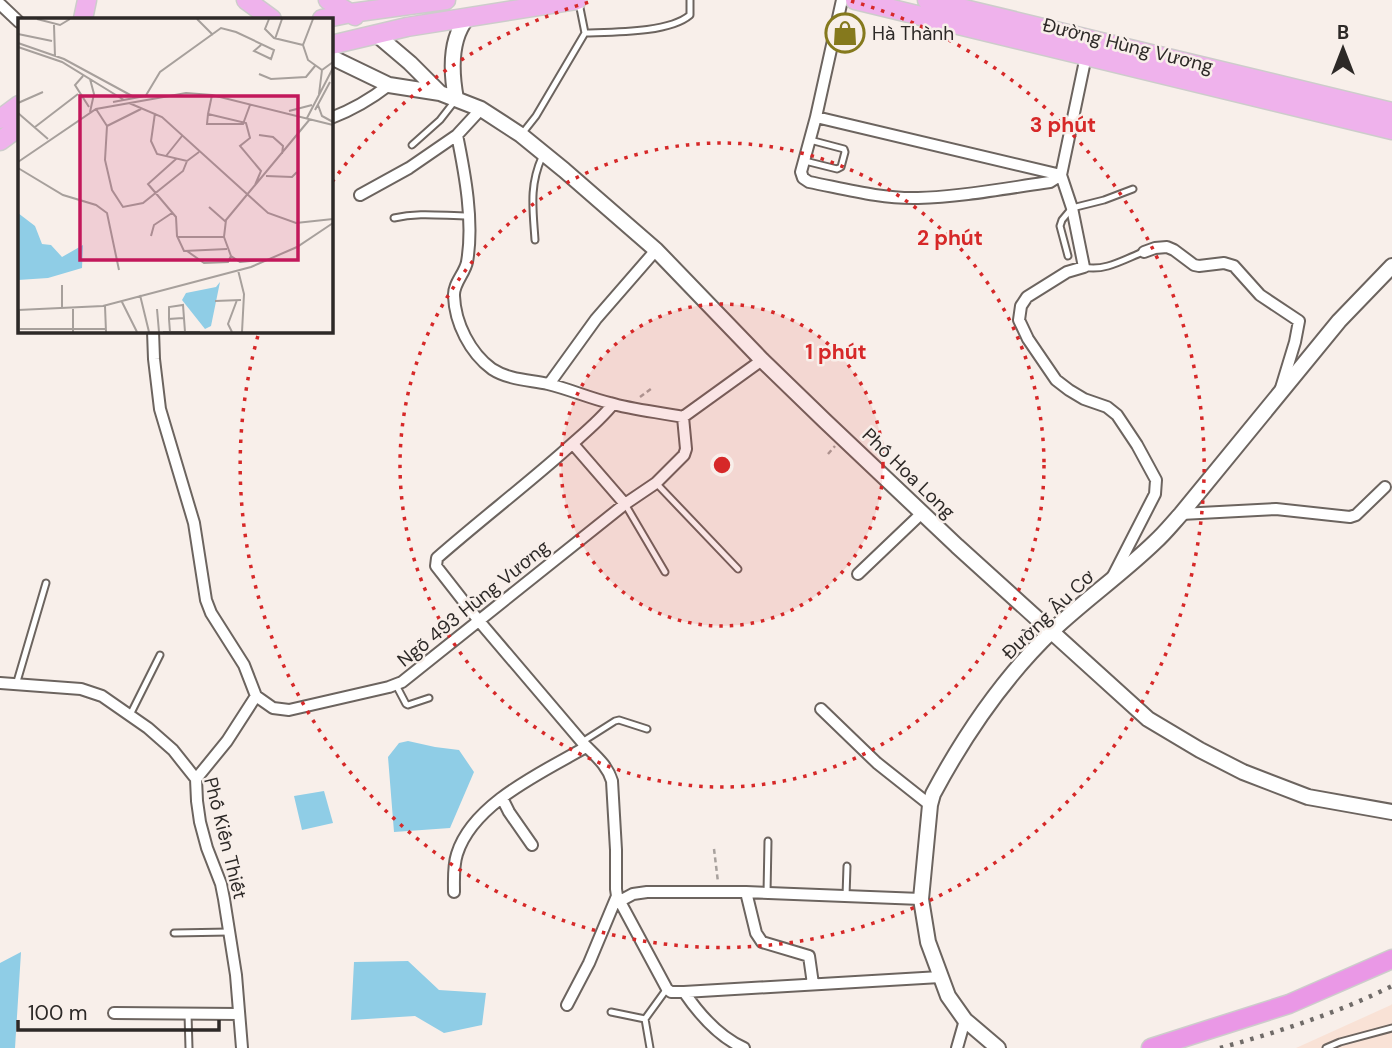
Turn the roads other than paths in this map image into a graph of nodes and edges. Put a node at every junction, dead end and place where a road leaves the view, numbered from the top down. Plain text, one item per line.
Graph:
1 (88, 0) edge
2 (246, 0) edge
3 (328, 0) edge
4 (446, 0) edge
5 (578, 0) edge
6 (690, 0) edge
7 (842, 0) edge
8 (855, 0) edge
9 (927, 0) edge
10 (414, 2) edge
11 (0, 4) edge
12 (351, 13) junction
13 (83, 18) edge
14 (271, 18) edge
15 (327, 18) edge
16 (467, 18) junction
17 (18, 21) edge
18 (585, 33) junction
19 (377, 35) junction
20 (332, 45) edge
21 (1086, 56) junction
22 (332, 57) edge
23 (389, 85) junction
24 (440, 93) junction
25 (1392, 98) edge
26 (456, 99) junction
27 (1336, 100) junction
28 (18, 106) edge
29 (481, 109) junction
30 (1392, 112) edge
31 (816, 117) junction
32 (332, 118) edge
33 (0, 119) edge
34 (18, 128) edge
35 (1392, 130) edge
36 (457, 135) junction
37 (521, 135) junction
38 (810, 140) junction
39 (0, 141) edge
40 (412, 145) dead end
41 (544, 154) junction
42 (804, 161) junction
43 (1061, 175) junction
44 (1133, 189) dead end
45 (360, 195) dead end
46 (1072, 208) junction
47 (469, 216) junction
48 (394, 218) dead end
49 (535, 240) dead end
50 (656, 250) junction
51 (1144, 252) joint
52 (1068, 256) dead end
53 (1392, 266) edge
54 (1084, 267) junction
55 (153, 332) edge
56 (762, 360) junction
57 (549, 384) junction
58 (1279, 395) junction
59 (613, 404) junction
60 (683, 417) junction
61 (573, 444) junction
62 (656, 483) junction
63 (1385, 488) dead end
64 (625, 504) junction
65 (922, 513) junction
66 (1181, 514) junction
67 (738, 569) dead end
68 (665, 572) dead end
69 (858, 574) dead end
70 (1112, 579) junction
71 (46, 583) dead end
72 (479, 621) junction
73 (1051, 632) junction
74 (160, 655) dead end
75 (0, 683) edge
76 (16, 685) junction
77 (396, 685) junction
78 (256, 696) junction
79 (429, 698) dead end
80 (821, 709) dead end
81 (130, 715) junction
82 (647, 729) dead end
83 (584, 744) junction
84 (196, 779) junction
85 (502, 798) junction
86 (930, 805) junction
87 (1392, 812) edge
88 (768, 841) dead end
89 (532, 845) dead end
90 (847, 866) dead end
91 (454, 892) dead end
92 (746, 892) junction
93 (766, 893) junction
94 (846, 896) junction
95 (619, 899) junction
96 (922, 899) junction
97 (229, 932) junction
98 (173, 933) dead end
99 (1392, 959) edge
100 (940, 977) junction
101 (813, 984) junction
102 (667, 989) junction
103 (684, 992) junction
104 (567, 1005) dead end
105 (611, 1012) dead end
106 (114, 1013) dead end
107 (188, 1014) junction
108 (239, 1014) junction
109 (645, 1019) junction
110 (965, 1020) junction
111 (1392, 1028) edge
112 (189, 1048) edge
113 (242, 1048) edge
114 (650, 1048) edge
115 (744, 1048) edge
116 (957, 1048) edge
117 (998, 1048) edge
118 (1150, 1048) edge
119 (1326, 1048) edge

1 - 13 main road
2 - 14 main road
3 - 12 main road
4 - 10 main road
5 - 16 main road
5 - 18 lane
6 - 18 lane
7 - 31 street
8 - 21 main road, Đường Hùng Vương
9 - 27 main road, Đường Hùng Vương
10 - 12 main road
11 - 17 street
12 - 15 main road
12 - 19 main road
16 - 19 main road
16 - 26 street
18 - 37 lane
19 - 20 main road
19 - 24 street, Phố Hoa Long
21 - 35 main road, Đường Hùng Vương
21 - 43 street
22 - 23 street, Phố Hoa Long
23 - 24 street, Phố Hoa Long
23 - 32 street
24 - 26 street, Phố Hoa Long
25 - 27 main road
26 - 29 street, Phố Hoa Long
26 - 40 lane
27 - 30 main road, Đường Hùng Vương
28 - 33 main road
29 - 36 street
29 - 37 street, Phố Hoa Long
31 - 38 street
31 - 43 street
34 - 39 main road
36 - 45 street
36 - 47 street
37 - 41 street, Phố Hoa Long
38 - 42 street
38 - 42 lane
41 - 49 lane
41 - 50 street, Phố Hoa Long
42 - 43 street
43 - 46 street
44 - 46 lane
46 - 52 lane
46 - 54 street
47 - 48 lane
47 - 57 street
50 - 56 street, Phố Hoa Long
50 - 57 street
51 - 54 lane
51 - 58 street
53 - 58 street, Đường Âu Cơ
54 - 70 street
55 - 78 street
56 - 60 street
56 - 65 street, Phố Hoa Long
57 - 59 street
58 - 66 street, Đường Âu Cơ
59 - 60 street
59 - 61 street
60 - 62 street, Ngõ 493 Hùng Vương
61 - 64 street
61 - 72 street
62 - 64 street, Ngõ 493 Hùng Vương
62 - 67 lane
63 - 66 street
64 - 68 lane
64 - 72 street, Ngõ 493 Hùng Vương
65 - 69 street
65 - 73 street, Phố Hoa Long
66 - 70 street, Đường Âu Cơ
70 - 73 street, Đường Âu Cơ
71 - 76 lane
72 - 77 street, Ngõ 493 Hùng Vương
72 - 83 street
73 - 86 street, Đường Âu Cơ
73 - 87 street, Phố Hoa Long
74 - 81 lane
75 - 76 street, Phố Kiến Thiết
76 - 81 street, Phố Kiến Thiết
77 - 78 street, Ngõ 493 Hùng Vương
77 - 79 lane
78 - 84 street
80 - 86 street
81 - 84 street, Phố Kiến Thiết
82 - 83 lane
83 - 85 street
83 - 95 street
84 - 97 street, Phố Kiến Thiết
85 - 89 street
85 - 91 street
86 - 96 street, Đường Âu Cơ
88 - 93 lane
90 - 94 lane
92 - 93 street
92 - 95 street
92 - 101 street
93 - 94 street
94 - 96 street
95 - 102 street
95 - 104 street
96 - 100 street, Đường Âu Cơ
97 - 98 lane
97 - 108 street, Phố Kiến Thiết
99 - 118 highway
100 - 101 street
100 - 110 street, Đường Âu Cơ
101 - 103 street
102 - 103 street
102 - 109 lane
103 - 115 street
105 - 109 lane
106 - 107 street
107 - 108 street
107 - 112 lane
108 - 113 street, Phố Kiến Thiết
109 - 114 lane
110 - 116 street
110 - 117 street, Đường Âu Cơ
111 - 119 lane

